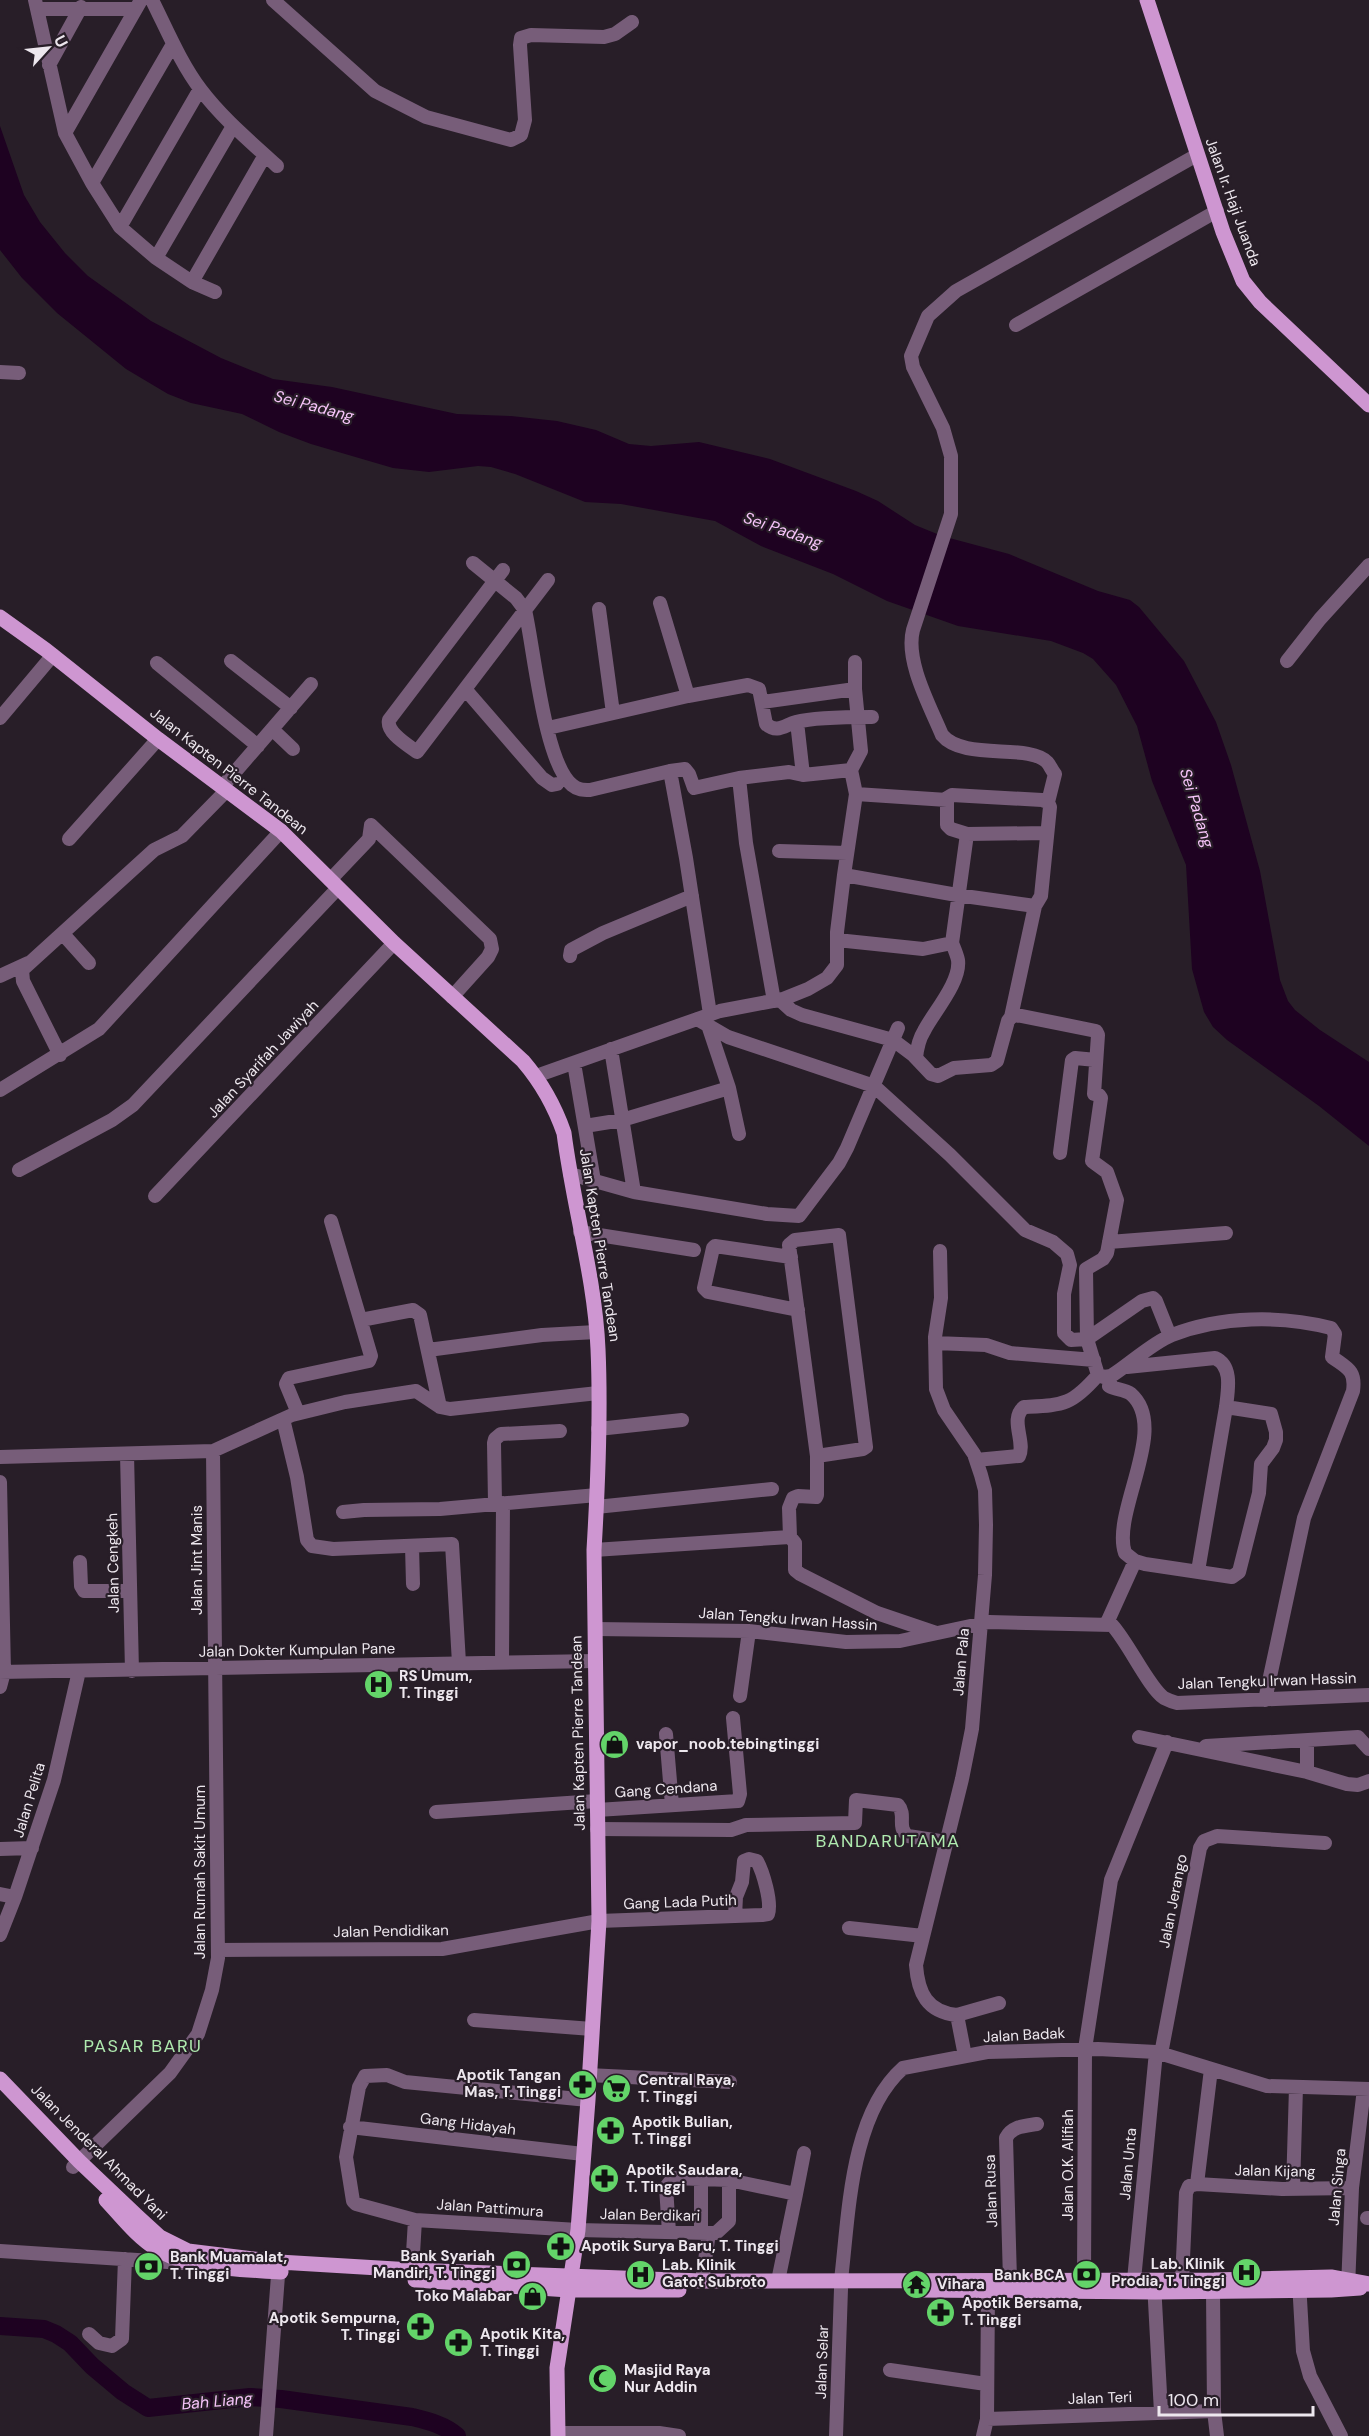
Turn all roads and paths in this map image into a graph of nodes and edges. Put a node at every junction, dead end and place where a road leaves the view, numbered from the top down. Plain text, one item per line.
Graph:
1 (152, 0) edge
2 (273, 0) edge
3 (1147, 0) edge
4 (36, 4) edge
5 (138, 5) edge
6 (81, 8) junction
7 (632, 22) dead end
8 (173, 44) junction
9 (49, 65) junction
10 (200, 89) junction
11 (233, 126) junction
12 (65, 133) junction
13 (265, 155) junction
14 (1197, 155) junction
15 (278, 166) dead end
16 (92, 183) junction
17 (1216, 211) junction
18 (120, 227) junction
19 (156, 258) junction
20 (192, 282) junction
21 (215, 292) dead end
22 (1016, 325) dead end
23 (0, 372) edge
24 (19, 372) dead end
25 (1369, 405) edge
26 (472, 563) dead end
27 (1369, 565) edge
28 (499, 575) junction
29 (548, 580) dead end
30 (660, 603) dead end
31 (599, 609) dead end
32 (525, 610) junction
33 (0, 617) edge
34 (53, 655) junction
35 (231, 661) dead end
36 (855, 662) dead end
37 (1287, 662) dead end
38 (158, 663) dead end
39 (311, 684) dead end
40 (465, 689) junction
41 (855, 689) junction
42 (688, 696) junction
43 (762, 702) junction
44 (291, 708) junction
45 (613, 713) junction
46 (857, 717) junction
47 (872, 717) dead end
48 (0, 718) edge
49 (797, 722) junction
50 (548, 728) junction
51 (272, 729) junction
52 (158, 739) junction
53 (258, 746) junction
54 (293, 749) dead end
55 (851, 770) junction
56 (670, 771) junction
57 (803, 775) junction
58 (739, 778) junction
59 (556, 784) dead end
60 (224, 789) junction
61 (856, 794) junction
62 (947, 800) junction
63 (1048, 802) junction
64 (281, 831) junction
65 (1047, 833) junction
66 (967, 834) junction
67 (69, 839) dead end
68 (779, 851) dead end
69 (847, 853) junction
70 (844, 874) junction
71 (334, 884) junction
72 (692, 896) junction
73 (957, 896) junction
74 (1035, 906) junction
75 (63, 934) junction
76 (837, 940) junction
77 (394, 943) junction
78 (952, 943) junction
79 (570, 956) dead end
80 (29, 962) junction
81 (89, 963) dead end
82 (0, 976) edge
83 (452, 997) junction
84 (777, 1000) junction
85 (1011, 1017) junction
86 (705, 1020) junction
87 (895, 1034) junction
88 (611, 1049) junction
89 (60, 1055) junction
90 (916, 1058) junction
91 (1096, 1060) junction
92 (574, 1063) junction
93 (536, 1076) junction
94 (874, 1086) junction
95 (729, 1088) junction
96 (0, 1090) edge
97 (1068, 1092) junction
98 (1094, 1094) junction
99 (622, 1120) junction
100 (585, 1126) junction
101 (739, 1134) dead end
102 (1060, 1153) dead end
103 (19, 1170) dead end
104 (570, 1174) junction
105 (594, 1181) junction
106 (634, 1192) junction
107 (156, 1196) dead end
108 (332, 1221) dead end
109 (580, 1232) junction
110 (1226, 1233) dead end
111 (1109, 1242) junction
112 (694, 1250) dead end
113 (940, 1251) dead end
114 (791, 1257) junction
115 (798, 1310) junction
116 (361, 1322) junction
117 (596, 1332) junction
118 (1170, 1336) junction
119 (1087, 1339) junction
120 (935, 1343) junction
121 (428, 1350) junction
122 (1094, 1360) junction
123 (1125, 1367) junction
124 (1104, 1376) junction
125 (598, 1392) junction
126 (440, 1407) junction
127 (1226, 1407) junction
128 (298, 1413) junction
129 (283, 1419) junction
130 (682, 1420) dead end
131 (598, 1429) junction
132 (560, 1431) dead end
133 (213, 1451) junction
134 (128, 1454) junction
135 (817, 1455) junction
136 (0, 1457) edge
137 (976, 1460) junction
138 (0, 1482) edge
139 (772, 1489) dead end
140 (596, 1501) junction
141 (499, 1503) junction
142 (343, 1512) dead end
143 (790, 1537) junction
144 (412, 1546) junction
145 (594, 1550) junction
146 (1135, 1561) junction
147 (80, 1562) dead end
148 (1198, 1571) junction
149 (413, 1584) dead end
150 (130, 1591) junction
151 (981, 1623) junction
152 (1106, 1625) junction
153 (595, 1629) junction
154 (749, 1632) junction
155 (936, 1633) junction
156 (595, 1661) junction
157 (502, 1662) junction
158 (459, 1663) junction
159 (214, 1669) junction
160 (79, 1671) junction
161 (132, 1671) junction
162 (2, 1672) edge
163 (0, 1687) edge
164 (1369, 1695) edge
165 (740, 1696) dead end
166 (1265, 1700) junction
167 (733, 1718) dead end
168 (666, 1734) dead end
169 (1139, 1737) dead end
170 (1167, 1742) junction
171 (1307, 1742) junction
172 (1185, 1746) junction
173 (1369, 1749) edge
174 (1307, 1772) junction
175 (1369, 1781) edge
176 (672, 1805) junction
177 (597, 1806) junction
178 (436, 1812) dead end
179 (597, 1829) junction
180 (946, 1842) junction
181 (1325, 1843) dead end
182 (32, 1848) junction
183 (0, 1849) edge
184 (0, 1894) edge
185 (15, 1897) junction
186 (735, 1916) junction
187 (599, 1921) junction
188 (849, 1928) dead end
189 (0, 1935) edge
190 (923, 1936) junction
191 (218, 1950) junction
192 (999, 2003) dead end
193 (957, 2015) junction
194 (474, 2020) dead end
195 (592, 2029) junction
196 (1086, 2049) junction
197 (1158, 2053) junction
198 (965, 2056) junction
199 (1211, 2069) junction
200 (588, 2075) junction
201 (0, 2079) edge
202 (730, 2082) dead end
203 (1296, 2087) junction
204 (1366, 2089) edge
205 (0, 2091) edge
206 (588, 2100) junction
207 (1037, 2124) dead end
208 (350, 2127) junction
209 (804, 2153) dead end
210 (583, 2154) junction
211 (76, 2164) junction
212 (701, 2179) junction
213 (729, 2180) junction
214 (1197, 2184) junction
215 (1352, 2187) junction
216 (1293, 2189) junction
217 (796, 2194) junction
218 (415, 2220) junction
219 (578, 2230) junction
220 (669, 2232) junction
221 (705, 2233) junction
222 (0, 2251) edge
223 (125, 2259) junction
224 (191, 2264) junction
225 (278, 2267) junction
226 (412, 2270) junction
227 (1010, 2280) junction
228 (1084, 2280) junction
229 (1134, 2280) junction
230 (1182, 2280) junction
231 (702, 2281) junction
232 (778, 2281) junction
233 (570, 2283) junction
234 (841, 2284) junction
235 (1300, 2284) junction
236 (1348, 2284) junction
237 (1154, 2286) junction
238 (1369, 2286) edge
239 (988, 2291) junction
240 (1213, 2291) junction
241 (89, 2334) dead end
242 (890, 2370) dead end
243 (986, 2384) junction
244 (1214, 2410) junction
245 (1161, 2412) junction
246 (987, 2419) junction
247 (558, 2434) edge
248 (266, 2436) edge
249 (679, 2436) edge
250 (836, 2436) edge
251 (983, 2436) edge
252 (1217, 2436) edge
253 (1341, 2436) edge

1 - 8 street
2 - 7 street
3 - 14 main road, Jalan Ir. Haji Juanda
4 - 6 street
4 - 9 street
5 - 6 street
5 - 12 street
6 - 9 street
8 - 10 street
8 - 16 street
9 - 12 street
10 - 11 street
10 - 18 street
11 - 13 street
11 - 19 street
12 - 16 street
13 - 15 street
13 - 20 street
14 - 17 main road, Jalan Ir. Haji Juanda
14 - 63 street
16 - 18 street
17 - 22 street
17 - 25 main road, Jalan Ir. Haji Juanda
18 - 19 street
19 - 20 street
20 - 21 street
23 - 24 street
26 - 28 street
27 - 37 street
28 - 32 street
28 - 40 street
29 - 32 street
30 - 42 street
31 - 45 street
32 - 40 street
32 - 50 street
33 - 34 main road, Jalan Kapten Pierre Tandean
34 - 48 street
34 - 52 main road, Jalan Kapten Pierre Tandean
35 - 44 street
36 - 41 street
38 - 53 street
39 - 44 street
40 - 59 street
41 - 43 street
41 - 46 street
42 - 43 street
42 - 45 street
43 - 49 street
44 - 51 street
45 - 50 street
46 - 47 street
46 - 49 street
46 - 55 street
49 - 57 street
50 - 56 street
51 - 53 street
51 - 54 street
52 - 60 main road, Jalan Kapten Pierre Tandean
52 - 67 street
53 - 60 street
55 - 57 street
55 - 61 street
56 - 58 street
56 - 72 street
57 - 58 street
58 - 84 street
60 - 64 main road, Jalan Kapten Pierre Tandean
60 - 75 street
61 - 62 street
61 - 69 street
62 - 63 street
62 - 66 street
63 - 65 street
64 - 71 main road, Jalan Kapten Pierre Tandean
64 - 89 street
65 - 66 street
65 - 74 street
66 - 73 street
68 - 69 street
69 - 70 street
70 - 73 street
70 - 76 street
71 - 77 main road, Jalan Kapten Pierre Tandean
71 - 83 street
71 - 103 street
72 - 79 street
72 - 86 street
73 - 74 street
73 - 78 street
74 - 85 street
75 - 80 street
75 - 81 street
76 - 78 street
76 - 84 street
77 - 83 main road, Jalan Kapten Pierre Tandean
77 - 107 street, Jalan Syarifah Jawiyah
78 - 90 street
80 - 82 street
80 - 89 street
83 - 93 main road, Jalan Kapten Pierre Tandean
84 - 86 street
84 - 87 street
85 - 90 street
85 - 91 street
86 - 88 street
86 - 94 street
86 - 95 street
87 - 90 street
87 - 94 street
88 - 92 street
88 - 99 street
89 - 96 street
91 - 97 street
91 - 98 street
92 - 93 street
92 - 100 street
93 - 104 main road, Jalan Kapten Pierre Tandean
94 - 106 street
94 - 119 street
95 - 99 street
95 - 101 street
97 - 98 street
97 - 102 street
98 - 111 street
99 - 100 street
99 - 106 street
100 - 105 street
104 - 105 street
104 - 109 main road, Jalan Kapten Pierre Tandean
105 - 106 street
108 - 116 street
109 - 112 street
109 - 117 main road, Jalan Kapten Pierre Tandean
110 - 111 street
111 - 119 street
113 - 120 street, Jalan Pala
114 - 115 street
114 - 115 street
114 - 135 street
115 - 135 street
116 - 121 street
116 - 128 street
117 - 121 street
117 - 125 main road, Jalan Kapten Pierre Tandean
118 - 119 street
118 - 123 street
118 - 166 street
119 - 122 street
120 - 122 street
120 - 137 street, Jalan Pala
121 - 126 street
122 - 124 street
123 - 124 street
123 - 127 street
124 - 137 street
124 - 146 street
125 - 126 street
125 - 131 main road, Jalan Kapten Pierre Tandean
126 - 128 street
127 - 148 street
127 - 148 street
128 - 129 street
129 - 133 street
129 - 144 street
130 - 131 street
131 - 140 main road, Jalan Kapten Pierre Tandean
132 - 141 street
133 - 134 street
133 - 159 street, Jalan Jint Manis
134 - 136 street
134 - 150 street, Jalan Cengkeh
135 - 143 street
137 - 151 street, Jalan Pala
138 - 162 street
139 - 140 street
140 - 141 street
140 - 145 main road, Jalan Kapten Pierre Tandean
141 - 142 street
141 - 157 street
143 - 145 street
143 - 155 street
144 - 149 street
144 - 158 street
145 - 153 main road, Jalan Kapten Pierre Tandean
146 - 148 street
146 - 152 street
147 - 150 street
150 - 161 street, Jalan Cengkeh
151 - 152 street, Jalan Tengku Irwan Hassin
151 - 155 street, Jalan Tengku Irwan Hassin
151 - 180 street, Jalan Pala
152 - 166 street, Jalan Tengku Irwan Hassin
153 - 154 street, Jalan Tengku Irwan Hassin
153 - 156 main road, Jalan Kapten Pierre Tandean
154 - 155 street, Jalan Tengku Irwan Hassin
154 - 165 street
156 - 157 street, Jalan Dokter Kumpulan Pane
156 - 177 main road, Jalan Kapten Pierre Tandean
157 - 158 street, Jalan Dokter Kumpulan Pane
158 - 159 street, Jalan Dokter Kumpulan Pane
159 - 161 street, Jalan Dokter Kumpulan Pane
159 - 191 street, Jalan Rumah Sakit Umum
160 - 161 street, Jalan Dokter Kumpulan Pane
160 - 162 street, Jalan Dokter Kumpulan Pane
160 - 182 street, Jalan Pelita
162 - 163 street
164 - 166 street, Jalan Tengku Irwan Hassin
167 - 176 street, Gang Cendana
168 - 176 street
169 - 170 street
170 - 172 street
170 - 196 street, Jalan O.K. Alifiah
171 - 172 street
171 - 173 street
171 - 174 street
172 - 174 street
174 - 175 street
176 - 177 street, Gang Cendana
177 - 178 street, Gang Cendana
177 - 179 main road, Jalan Kapten Pierre Tandean
179 - 180 street
179 - 187 main road, Jalan Kapten Pierre Tandean
180 - 190 street, Jalan Pala
181 - 197 street, Jalan Jerango
182 - 183 street
182 - 185 street, Jalan Pelita
184 - 185 street
185 - 189 street, Jalan Pelita
186 - 186 street, Gang Lada Putih
186 - 187 street, Gang Lada Putih
187 - 191 street, Jalan Pendidikan
187 - 195 main road, Jalan Kapten Pierre Tandean
188 - 190 street
190 - 193 street, Jalan Pala
191 - 211 street, Jalan Rumah Sakit Umum
192 - 193 street
193 - 198 street
194 - 195 street
195 - 200 main road, Jalan Kapten Pierre Tandean
196 - 197 street, Jalan Badak
196 - 198 street, Jalan Badak
196 - 228 street, Jalan O.K. Alifiah
197 - 199 street, Jalan Badak
197 - 229 street, Jalan Unta
198 - 234 street, Jalan Badak
199 - 203 street, Jalan Badak
199 - 214 street
200 - 202 street
200 - 206 main road, Jalan Kapten Pierre Tandean
201 - 211 main road, Jalan Jenderal Ahmad Yani
203 - 204 street, Jalan Badak
203 - 216 street
204 - 215 street, Jalan Singa
205 - 211 main road, Jalan Jenderal Ahmad Yani
206 - 208 street
206 - 210 main road, Jalan Kapten Pierre Tandean
207 - 227 street, Jalan Rusa
208 - 210 street, Gang Hidayah
208 - 218 street
209 - 217 street
210 - 219 main road, Jalan Kapten Pierre Tandean
211 - 224 main road, Jalan Jenderal Ahmad Yani
211 - 225 main road, Jalan Jenderal Ahmad Yani
212 - 213 street
212 - 220 street
212 - 221 street
213 - 217 street
213 - 221 street
214 - 216 street, Jalan Kijang
214 - 230 street
215 - 216 street, Jalan Kijang
215 - 236 street, Jalan Singa
217 - 232 street
218 - 219 street, Jalan Pattimura
218 - 226 street, Jalan Pattimura
219 - 220 street, Jalan Berdikari
219 - 233 main road, Jalan Kapten Pierre Tandean
220 - 221 street, Jalan Berdikari
221 - 231 street, Jalan Berdikari
222 - 223 street
223 - 224 street
223 - 241 street
224 - 225 main road, Jalan Jenderal Ahmad Yani
225 - 226 main road, Jalan Jenderal Ahmad Yani
225 - 233 main road, Jalan Jenderal Ahmad Yani
225 - 248 street
226 - 233 main road, Jalan Jenderal Ahmad Yani
227 - 228 main road
227 - 234 main road
228 - 229 main road
229 - 237 main road
230 - 235 main road
230 - 237 main road
231 - 232 main road
231 - 233 main road
232 - 234 main road
233 - 234 main road
233 - 247 main road, Jalan Kapten Pierre Tandean
234 - 239 main road
234 - 250 street, Jalan Selar
235 - 236 main road
235 - 240 main road
235 - 253 street
236 - 238 main road
237 - 239 main road
237 - 240 main road
237 - 245 street
239 - 243 street
240 - 244 street
242 - 243 street
243 - 246 street
244 - 245 street, Jalan Teri
244 - 252 street
245 - 246 street, Jalan Teri
246 - 251 street
247 - 249 street

